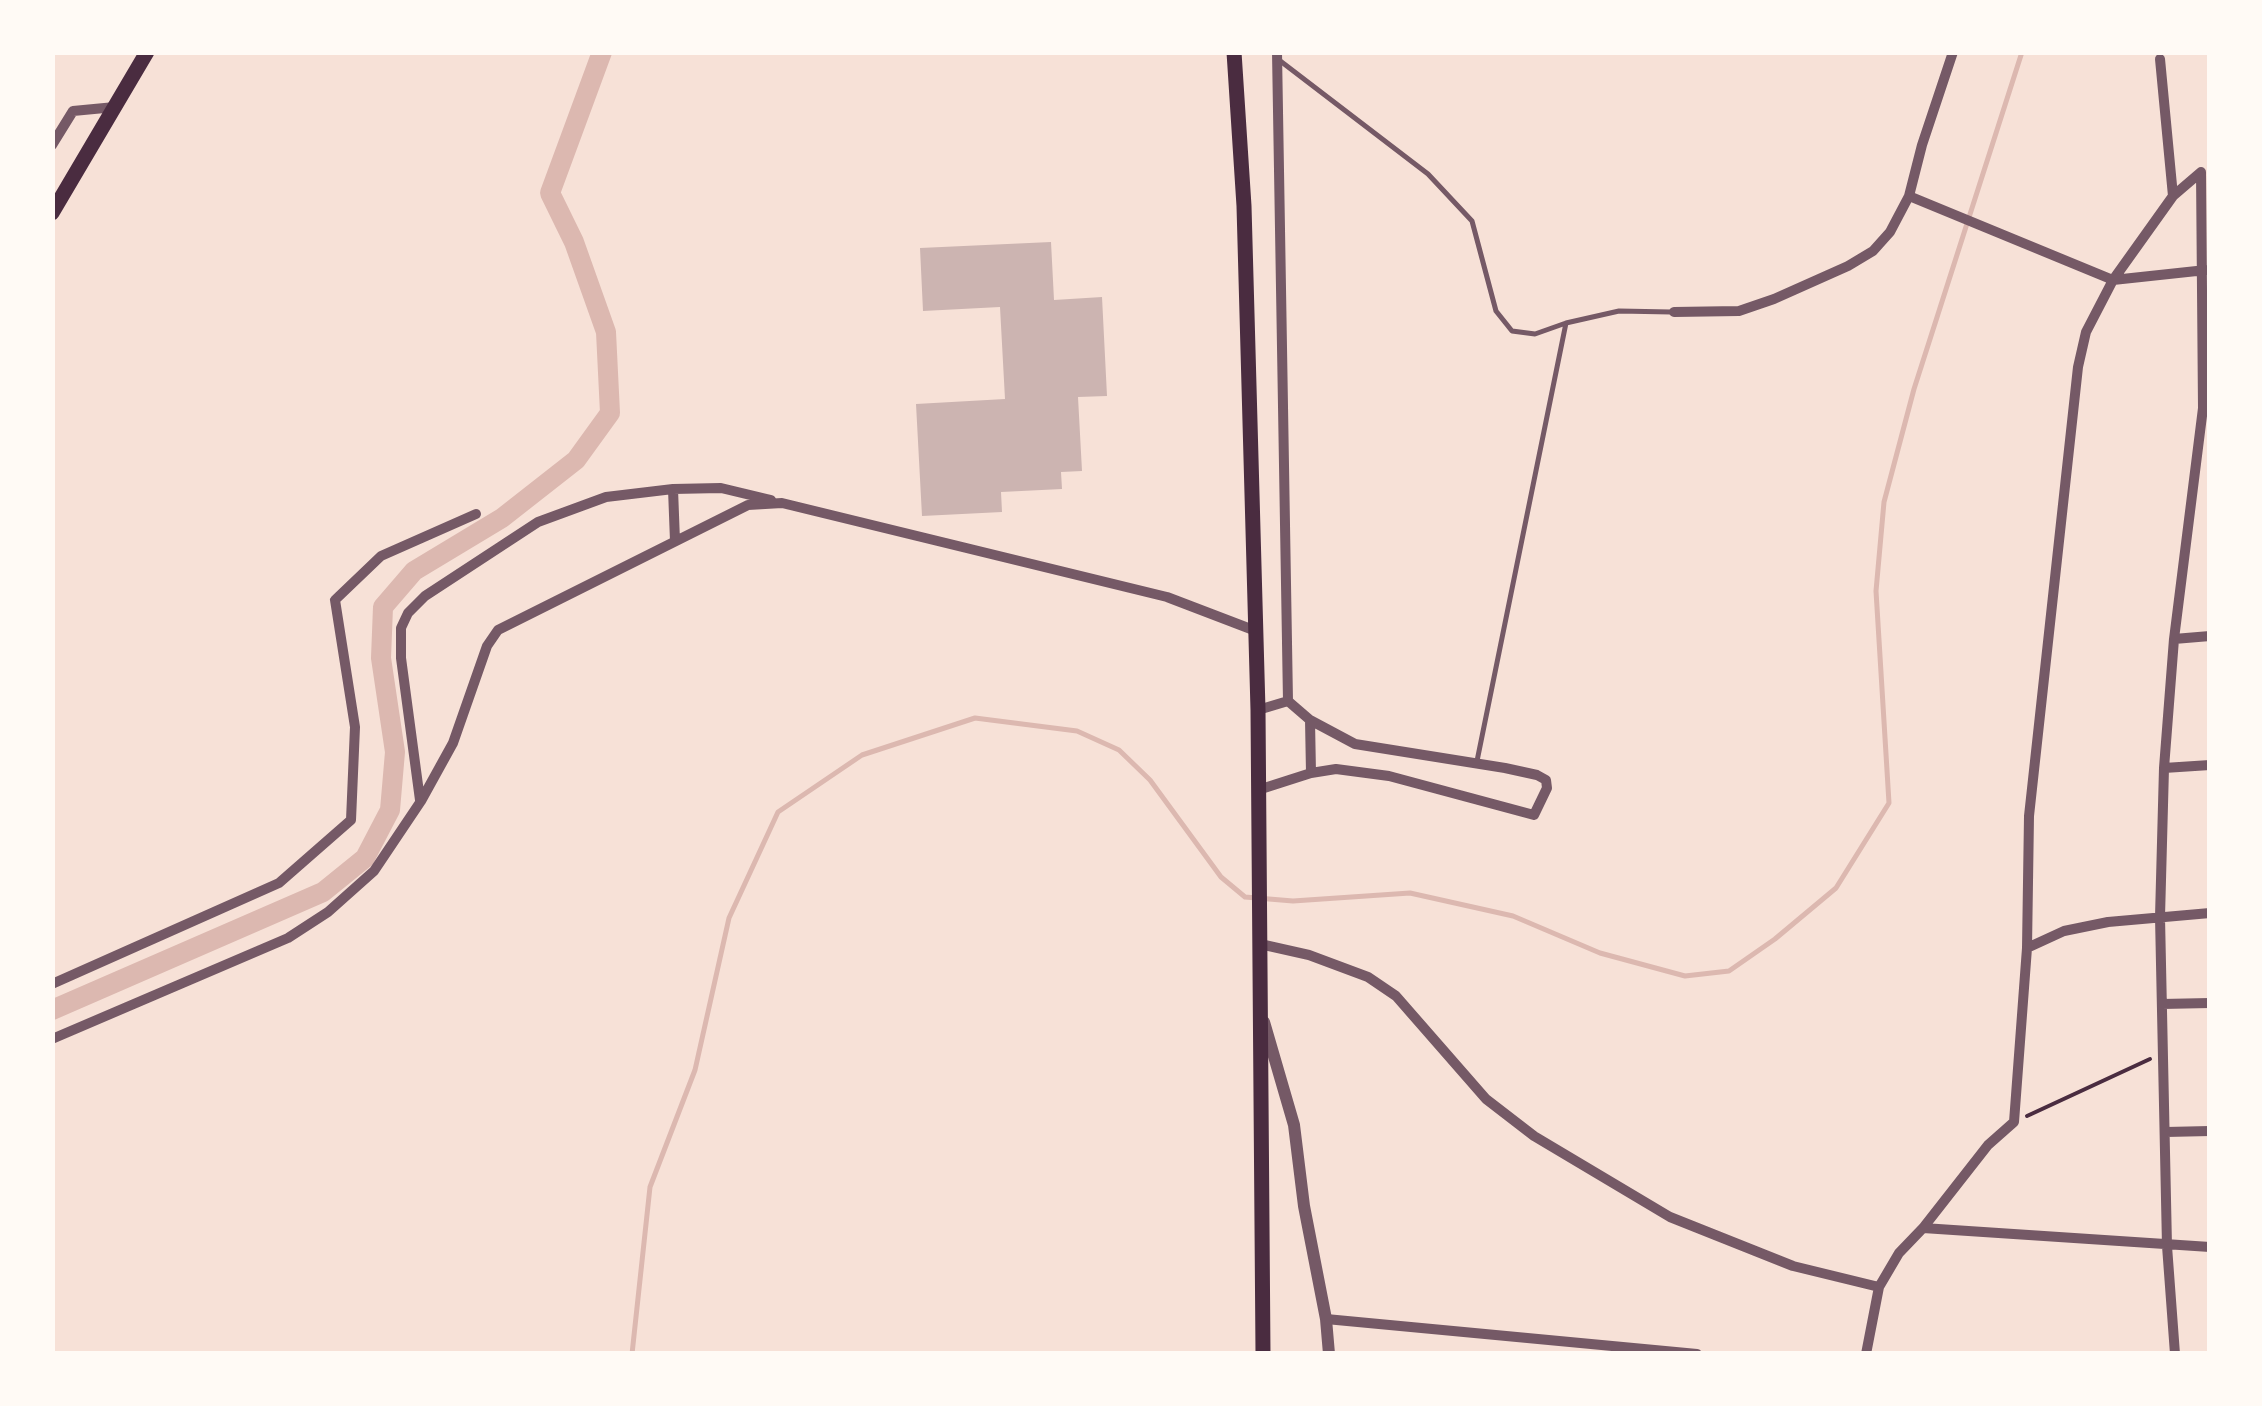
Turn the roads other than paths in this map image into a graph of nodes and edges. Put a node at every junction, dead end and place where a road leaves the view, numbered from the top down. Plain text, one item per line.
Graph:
1 (1237, 52) edge
2 (1952, 52) edge
3 (142, 54) edge
4 (1277, 55) edge
5 (2160, 59) dead end
6 (115, 107) junction
7 (52, 145) edge
8 (2206, 171) edge
9 (1909, 196) junction
10 (2173, 196) junction
11 (52, 213) edge
12 (2206, 270) edge
13 (2113, 280) junction
14 (1674, 312) joint
15 (1566, 322) junction
16 (2206, 408) edge
17 (673, 489) junction
18 (782, 503) junction
19 (476, 514) dead end
20 (675, 540) junction
21 (1256, 631) junction
22 (2210, 636) edge
23 (2174, 639) junction
24 (1288, 701) junction
25 (1258, 710) junction
26 (1310, 720) junction
27 (1476, 764) junction
28 (2210, 765) edge
29 (2164, 768) junction
30 (1311, 773) junction
31 (1258, 790) junction
32 (420, 801) junction
33 (2210, 912) edge
34 (2160, 917) junction
35 (1259, 938) junction
36 (2027, 948) junction
37 (52, 984) edge
38 (2210, 1003) edge
39 (2162, 1004) junction
40 (1260, 1010) junction
41 (52, 1039) edge
42 (2210, 1131) edge
43 (2166, 1132) junction
44 (1923, 1228) junction
45 (2167, 1246) junction
46 (2210, 1247) edge
47 (1880, 1287) junction
48 (1326, 1319) junction
49 (1262, 1354) edge
50 (1329, 1354) edge
51 (1696, 1354) edge
52 (1866, 1354) edge
53 (2175, 1354) edge

1 - 21 main road
2 - 9 street
3 - 6 main road
4 - 15 lane
4 - 24 street
5 - 10 street
6 - 7 street
6 - 11 main road
8 - 10 street
8 - 12 street
9 - 13 street
9 - 14 street
10 - 13 street
12 - 13 street
12 - 16 street
13 - 36 street
14 - 15 lane
15 - 27 lane
16 - 23 street
17 - 18 street
17 - 20 street
17 - 32 street
18 - 20 street
18 - 21 street
19 - 37 street
20 - 32 street
21 - 25 main road
22 - 23 street
23 - 29 street
24 - 25 street
24 - 26 street
25 - 31 main road
26 - 27 street
26 - 30 street
27 - 30 street
28 - 29 street
29 - 34 street
30 - 31 street
31 - 35 main road
32 - 41 street
33 - 34 street
34 - 36 street
34 - 39 street
35 - 40 main road
35 - 47 street
36 - 44 street
38 - 39 street
39 - 43 street
40 - 48 street
40 - 49 main road
42 - 43 street
43 - 45 street
44 - 45 street
44 - 47 street
45 - 46 street
45 - 53 street
47 - 52 street
48 - 50 street
48 - 51 street

